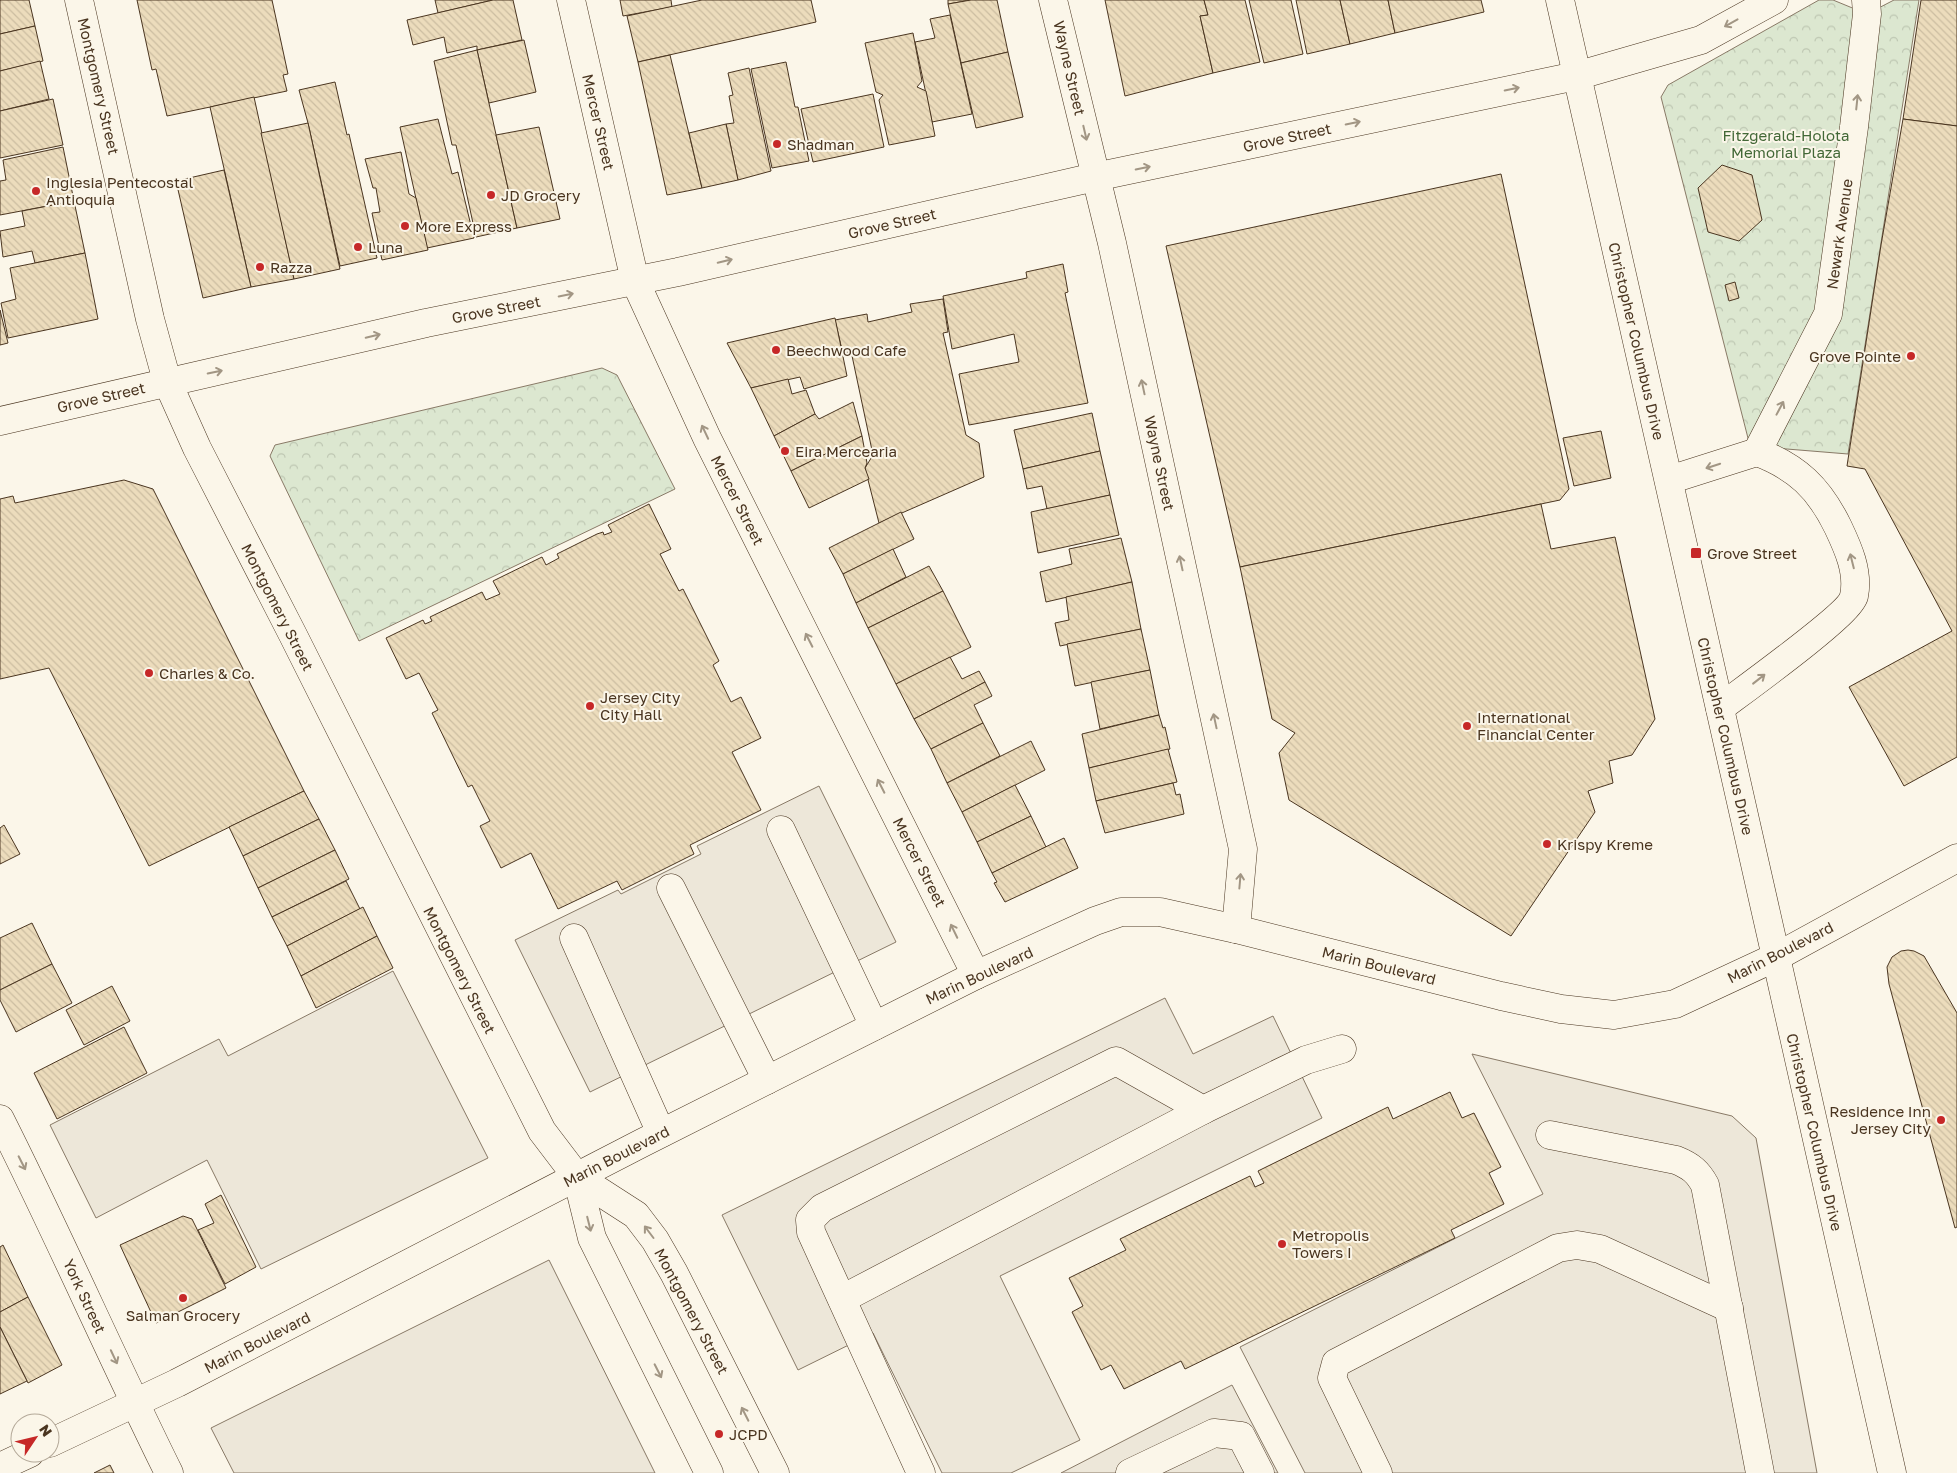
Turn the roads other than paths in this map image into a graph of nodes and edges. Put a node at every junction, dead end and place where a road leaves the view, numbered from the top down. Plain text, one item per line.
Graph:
1 (79, 0) edge
2 (571, 0) edge
3 (1053, 0) edge
4 (1560, 0) edge
5 (1774, 0) edge
6 (1866, 0) edge
7 (1576, 76) junction
8 (1095, 177) junction
9 (635, 281) junction
10 (167, 381) junction
11 (0, 421) edge
12 (1757, 452) junction
13 (1669, 480) junction
14 (1720, 708) junction
15 (781, 830) dead end
16 (1957, 858) edge
17 (671, 888) dead end
18 (1236, 930) junction
19 (574, 938) dead end
20 (1776, 957) junction
21 (976, 974) junction
22 (874, 1026) junction
23 (1342, 1049) dead end
24 (767, 1080) junction
25 (1203, 1110) junction
26 (0, 1119) edge
27 (661, 1133) junction
28 (1550, 1135) dead end
29 (577, 1176) junction
30 (842, 1299) junction
31 (1729, 1308) junction
32 (134, 1402) junction
33 (60, 1438) edge
34 (169, 1473) edge
35 (709, 1473) edge
36 (775, 1473) edge
37 (921, 1473) edge
38 (1130, 1473) edge
39 (1260, 1473) edge
40 (1378, 1473) edge
41 (1760, 1473) edge
42 (1892, 1473) edge

1 - 10 street, Montgomery Street
2 - 9 street, Mercer Street
3 -> 8 street, Wayne Street
4 - 7 street, Christopher Columbus Drive
5 -> 7 street, Grove Street
12 -> 6 street, Newark Avenue
8 -> 7 street, Grove Street
7 - 13 street, Christopher Columbus Drive
9 -> 8 street, Grove Street
18 -> 8 street, Wayne Street
10 -> 9 street, Grove Street
21 -> 9 street, Mercer Street
10 - 11 street, Grove Street
10 - 29 street, Montgomery Street
12 -> 13 street
14 -> 12 street
13 - 14 street, Christopher Columbus Drive
14 - 20 street, Christopher Columbus Drive
15 - 22 street
16 - 20 street, Marin Boulevard
17 - 24 street
18 - 20 street, Marin Boulevard
18 - 21 street, Marin Boulevard
19 - 27 street
20 - 42 street, Christopher Columbus Drive
21 - 22 street, Marin Boulevard
22 - 24 street, Marin Boulevard
23 - 25 street
24 - 27 street, Marin Boulevard
25 - 30 street
25 - 30 street
26 -> 32 street, York Street
27 - 29 street, Marin Boulevard
28 - 31 street
29 - 32 street, Marin Boulevard
29 -> 35 street, Montgomery Street
36 -> 29 street, Montgomery Street
30 - 37 street
31 - 40 street
31 - 41 street
32 - 33 street, Marin Boulevard
32 - 34 street, York Street
38 - 39 street

